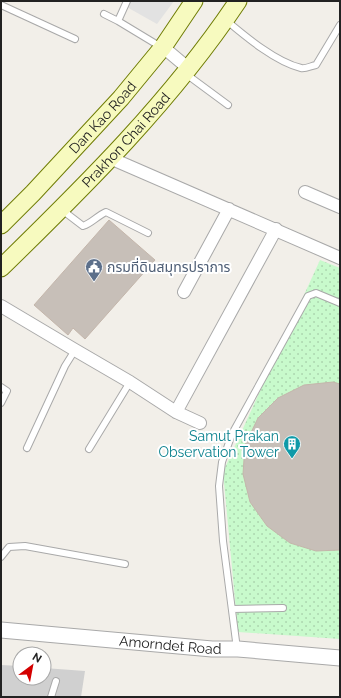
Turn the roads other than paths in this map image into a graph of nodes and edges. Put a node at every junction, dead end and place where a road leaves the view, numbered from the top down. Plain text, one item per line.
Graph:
1 (127, 1) edge
2 (194, 1) edge
3 (238, 1) edge
4 (1, 5) edge
5 (104, 14) dead end
6 (225, 20) junction
7 (118, 21) junction
8 (340, 25) edge
9 (75, 39) dead end
10 (162, 47) junction
11 (186, 71) junction
12 (228, 105) dead end
13 (110, 158) junction
14 (305, 192) dead end
15 (340, 207) edge
16 (230, 209) junction
17 (62, 210) junction
18 (1, 225) edge
19 (276, 229) junction
20 (148, 232) dead end
21 (340, 258) edge
22 (1, 268) edge
23 (184, 292) dead end
24 (340, 303) edge
25 (1, 306) edge
26 (75, 350) junction
27 (130, 382) junction
28 (1, 388) edge
29 (1, 403) edge
30 (176, 412) junction
31 (200, 423) dead end
32 (28, 448) dead end
33 (89, 449) dead end
34 (1, 557) edge
35 (125, 564) dead end
36 (283, 608) dead end
37 (232, 609) junction
38 (1, 630) edge
39 (238, 649) junction
40 (340, 658) edge
41 (56, 681) dead end
42 (51, 697) edge

1 - 7 lane
2 - 10 main road, Dan Kao Road
3 - 6 main road, Prakhon Chai Road
4 - 9 lane
5 - 7 lane
6 - 8 lane
6 - 11 main road, Prakhon Chai Road
7 - 10 lane
10 - 11 street
10 - 18 main road, Dan Kao Road
11 - 12 lane
11 - 13 main road, Prakhon Chai Road
13 - 16 street
13 - 17 main road, Prakhon Chai Road
14 - 15 street
16 - 19 street
16 - 23 street
17 - 20 lane
17 - 22 main road, Prakhon Chai Road
19 - 21 street
19 - 30 street
24 - 37 lane
25 - 26 street
26 - 27 street
26 - 32 lane
27 - 30 street
27 - 33 lane
28 - 29 lane
30 - 31 street
34 - 35 lane
36 - 37 lane
37 - 39 lane
38 - 39 street, Amorndet Road
39 - 40 street, Amorndet Road
41 - 42 lane

